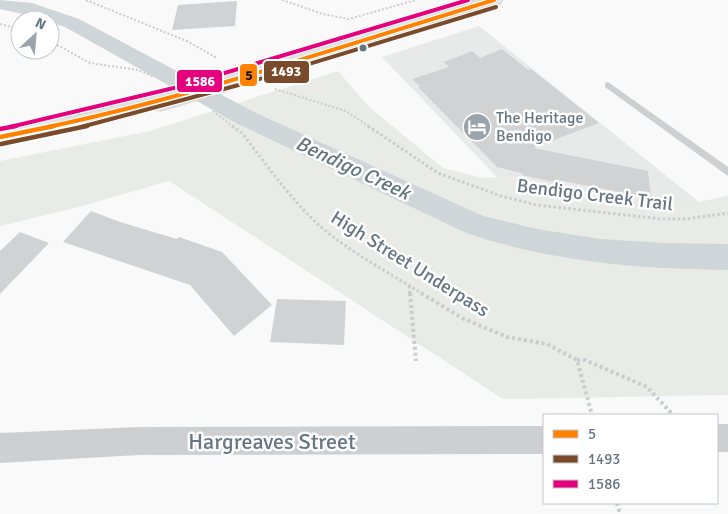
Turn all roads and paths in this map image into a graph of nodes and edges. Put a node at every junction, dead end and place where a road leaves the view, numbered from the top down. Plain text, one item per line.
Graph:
1 (86, 0) edge
2 (282, 0) edge
3 (418, 0) edge
4 (459, 0) edge
5 (494, 0) edge
6 (60, 47) edge
7 (230, 74) junction
8 (608, 86) dead end
9 (152, 91) junction
10 (214, 112) dead end
11 (0, 122) edge
12 (0, 137) edge
13 (728, 172) edge
14 (728, 213) edge
15 (410, 286) junction
16 (577, 360) junction
17 (416, 361) dead end
18 (592, 414) edge
19 (672, 414) edge
20 (543, 440) edge
21 (0, 448) edge

1 - 7 path, Bendigo Creek Trail
2 - 3 path
4 - 7 highway
5 - 7 highway
6 - 9 path
7 - 9 highway, bridge
7 - 14 path, Bendigo Creek Trail
8 - 13 lane
9 - 11 highway
9 - 12 highway
10 - 15 path, High Street Underpass
15 - 16 path, High Street Underpass
15 - 17 path
16 - 18 path
16 - 19 path, High Street Underpass
20 - 21 street, Hargreaves Street

